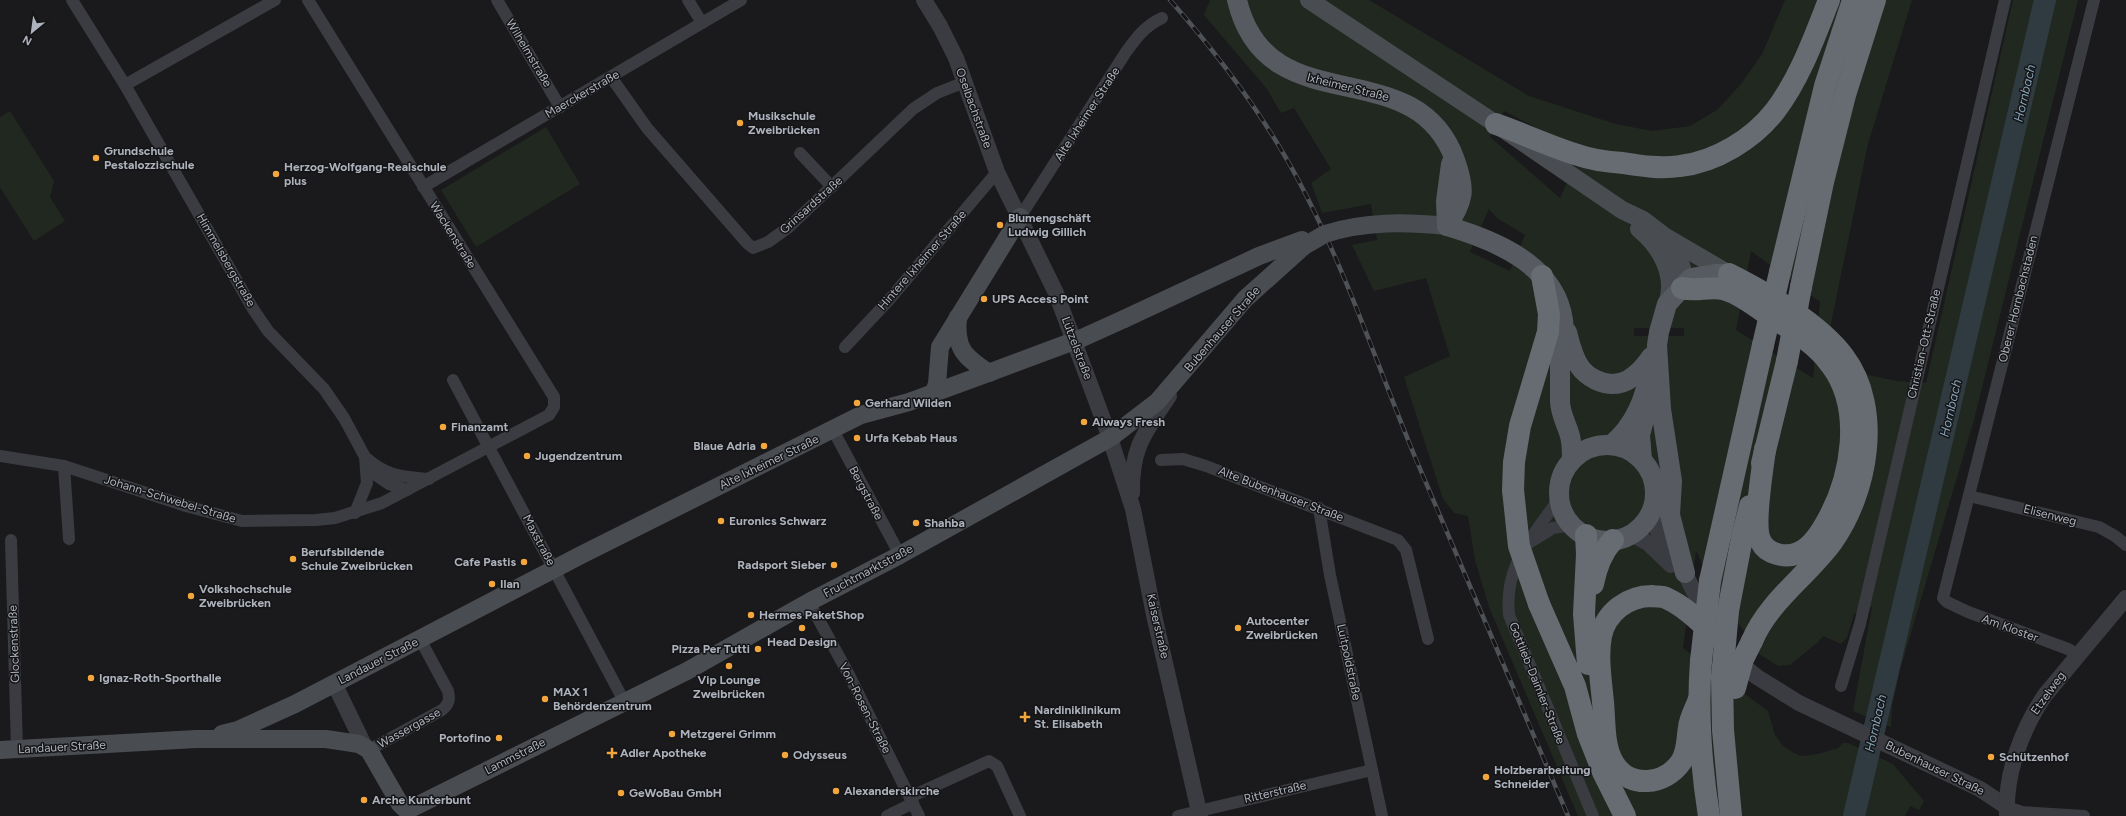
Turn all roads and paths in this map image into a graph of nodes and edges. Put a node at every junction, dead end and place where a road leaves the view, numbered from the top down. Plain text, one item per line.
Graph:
1 (72, 0) edge
2 (275, 0) edge
3 (308, 0) edge
4 (497, 0) edge
5 (688, 0) edge
6 (741, 0) edge
7 (924, 0) edge
8 (1237, 0) edge
9 (1309, 0) edge
10 (1829, 0) edge
11 (1853, 0) edge
12 (1875, 0) edge
13 (2004, 0) edge
14 (2094, 0) edge
15 (1162, 18) dead end
16 (702, 23) junction
17 (611, 77) junction
18 (965, 82) junction
19 (125, 85) junction
20 (560, 107) junction
21 (1496, 124) joint
22 (800, 153) dead end
23 (1575, 165) junction
24 (997, 172) junction
25 (423, 187) junction
26 (832, 187) junction
27 (1622, 210) junction
28 (1020, 217) junction
29 (1447, 226) junction
30 (1664, 236) junction
31 (1303, 243) junction
32 (1729, 274) junction
33 (1542, 276) junction
34 (1676, 285) junction
35 (958, 316) junction
36 (1564, 321) junction
37 (845, 347) dead end
38 (1656, 357) junction
39 (990, 372) junction
40 (1182, 375) junction
41 (453, 380) dead end
42 (1561, 390) junction
43 (933, 394) junction
44 (833, 430) junction
45 (1110, 438) junction
46 (1606, 445) junction
47 (490, 448) junction
48 (1765, 449) junction
49 (0, 456) edge
50 (365, 457) junction
51 (1161, 460) dead end
52 (1572, 460) junction
53 (1642, 460) junction
54 (64, 466) junction
55 (367, 469) junction
56 (429, 479) junction
57 (407, 490) junction
58 (1969, 496) junction
59 (1560, 497) junction
60 (1319, 508) junction
61 (1133, 509) junction
62 (355, 513) junction
63 (1651, 513) junction
64 (1579, 530) junction
65 (1622, 537) junction
66 (69, 539) dead end
67 (11, 540) dead end
68 (2126, 545) edge
69 (1524, 548) junction
70 (900, 555) junction
71 (554, 570) junction
72 (1685, 573) junction
73 (1943, 598) joint
74 (2126, 598) edge
75 (809, 602) junction
76 (1698, 602) junction
77 (1717, 638) junction
78 (420, 639) junction
79 (1428, 639) dead end
80 (2078, 655) junction
81 (1729, 682) junction
82 (334, 683) junction
83 (1841, 686) dead end
84 (1699, 698) junction
85 (1603, 700) junction
86 (624, 701) junction
87 (260, 720) junction
88 (196, 739) junction
89 (326, 739) junction
90 (366, 748) junction
91 (9, 750) edge
92 (1595, 750) junction
93 (1372, 770) junction
94 (912, 800) junction
95 (406, 812) edge
96 (2007, 812) edge
97 (1200, 813) edge
98 (887, 816) edge
99 (919, 816) edge
100 (1020, 816) edge
101 (1178, 816) edge
102 (1382, 816) edge
103 (1593, 816) edge
104 (1625, 816) edge
105 (1709, 816) edge
106 (1731, 816) edge
107 (2084, 816) edge

1 - 19 street, Himmelsbergstraße
2 - 19 street
3 - 25 street, Wackenstraße
4 - 20 street, Wilhelmstraße
5 - 16 street
6 - 16 street, Maerckerstraße
7 - 18 street, Oselbachstraße
8 - 29 main road, Ixheimer Straße
9 - 21 main road
10 - 23 highway
11 - 84 highway, bridge
12 - 48 highway, bridge
13 - 83 street, Christian-Ott-Straße
14 - 58 street, Oberer Hornbachstaden
15 - 28 street, Alte Ixheimer Straße
16 - 17 street, Maerckerstraße
17 - 20 street, Maerckerstraße
17 - 26 street, Grinsardstraße
18 - 24 street, Oselbachstraße
18 - 26 street, Grinsardstraße
19 - 50 street, Himmelsbergstraße
20 - 25 street, Maerckerstraße
21 - 23 highway
22 - 26 street
23 - 27 main road
24 - 28 street, Oselbachstraße
24 - 37 street, Hintere Ixheimer Straße
25 - 47 street, Wackenstraße
27 - 30 main road
27 - 34 main road
28 - 35 main road
28 - 45 street, Lützelstraße
29 - 31 main road, Alte Ixheimer Straße, bridge
29 - 33 main road
30 - 32 main road
30 - 34 main road
31 - 39 main road, Alte Ixheimer Straße, bridge
31 - 40 main road, Bubenhauser Straße
32 - 34 main road
32 - 81 highway, bridge
33 - 36 main road
33 - 92 highway, bridge
34 - 38 main road
34 - 48 highway
35 - 39 main road
35 - 43 main road
36 - 38 main road
36 - 42 main road
38 - 46 main road
38 - 53 main road
38 - 72 main road
39 - 43 main road, Alte Ixheimer Straße
40 - 45 main road, Bubenhauser Straße
40 - 61 street
41 - 47 street, Maxstraße
42 - 46 main road
42 - 52 main road
43 - 44 main road, Alte Ixheimer Straße
44 - 70 street, Bergstraße
44 - 71 main road, Alte Ixheimer Straße
45 - 61 street, Kaiserstraße
45 - 70 main road, Fruchtmarktstraße
46 - 52 main road
46 - 53 main road
47 - 56 street, Johann-Schwebel-Straße
47 - 71 street, Maxstraße
48 - 81 highway, bridge
49 - 54 street, Johann-Schwebel-Straße
50 - 55 street, Himmelsbergstraße
50 - 56 street
51 - 60 street, Alte Bubenhauser Straße
52 - 59 main road
53 - 63 main road
54 - 62 street, Johann-Schwebel-Straße
54 - 66 street
55 - 57 street
55 - 62 street, Himmelsbergstraße
56 - 57 street, Johann-Schwebel-Straße
57 - 62 street, Johann-Schwebel-Straße
58 - 68 street, Elisenweg
58 - 73 street, Oberer Hornbachstaden
59 - 64 main road
59 - 69 street, Gottlieb-Daimler-Straße
60 - 79 street, Alte Bubenhauser Straße
60 - 93 street, Luitpoldstraße
61 - 97 street, Kaiserstraße
63 - 65 main road
63 - 72 street, Bubenhauser Straße
64 - 65 main road
64 - 69 street, Gottlieb-Daimler-Straße
64 - 92 highway
65 - 76 street, Bubenhauser Straße
65 - 85 highway
67 - 91 street, Glockenstraße
69 - 103 street, Gottlieb-Daimler-Straße
70 - 75 main road, Fruchtmarktstraße
71 - 78 main road, Landauer Straße
71 - 86 street, Maxstraße
72 - 76 street, Bubenhauser Straße
73 - 80 street, Am Kloster
74 - 80 street, Etzelweg
75 - 86 main road, Fruchtmarktstraße
75 - 94 street, Von-Rosen-Straße
76 - 77 street, Bubenhauser Straße
77 - 85 highway
77 - 96 street, Bubenhauser Straße
78 - 82 main road, Landauer Straße
78 - 90 street, Wassergasse
80 - 96 street, Etzelweg
81 - 106 highway
82 - 87 main road, Landauer Straße
82 - 90 street
84 - 85 highway
84 - 105 highway
86 - 95 main road, Lammstraße
87 - 88 main road, Landauer Straße
87 - 89 main road
88 - 89 main road, Landauer Straße
88 - 91 main road, Landauer Straße
89 - 90 main road, Landauer Straße
90 - 95 main road
92 - 104 highway
93 - 97 street, Ritterstraße
93 - 102 street, Luitpoldstraße
94 - 98 street
94 - 99 street, Von-Rosen-Straße
94 - 100 street
96 - 107 street
97 - 101 street, Ritterstraße

